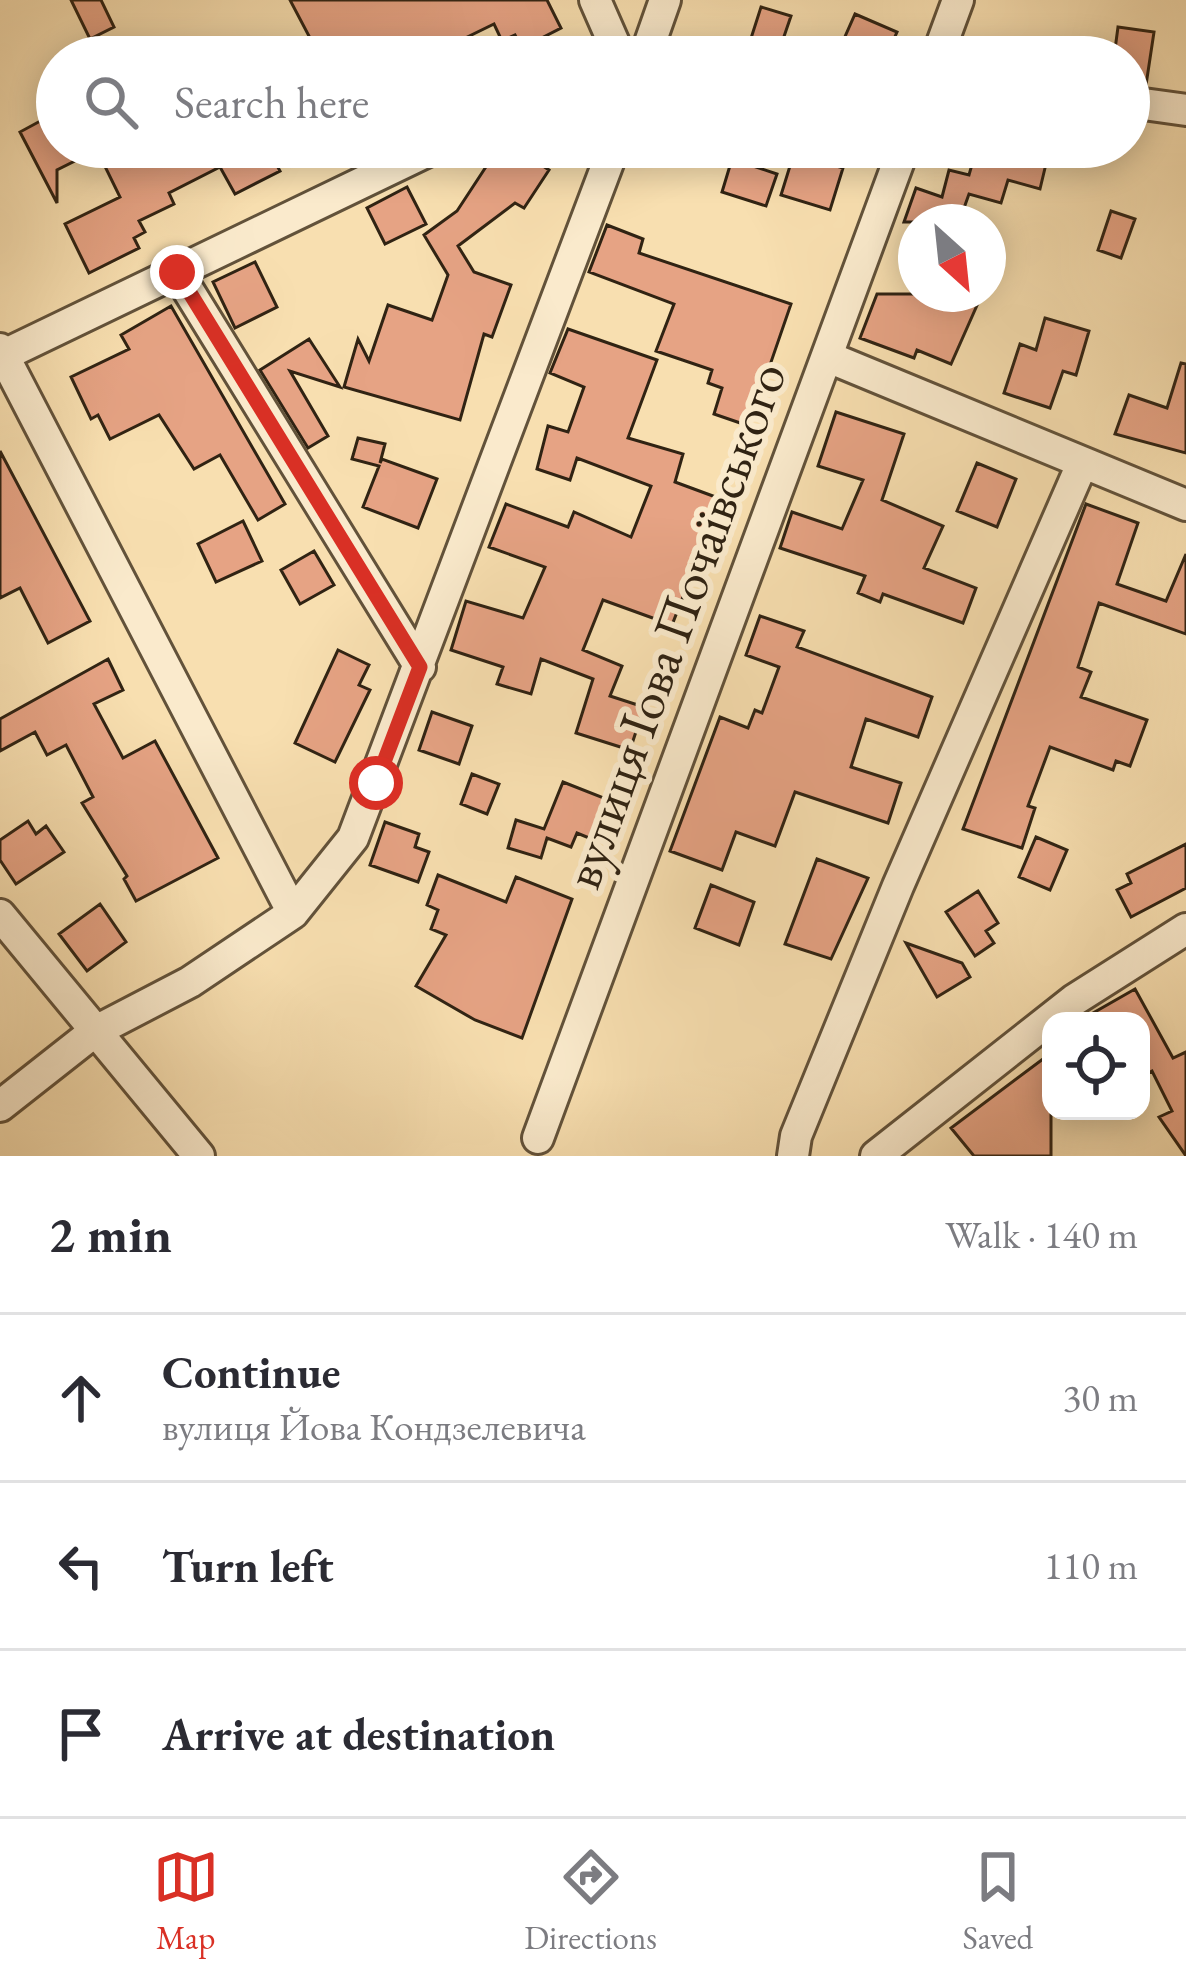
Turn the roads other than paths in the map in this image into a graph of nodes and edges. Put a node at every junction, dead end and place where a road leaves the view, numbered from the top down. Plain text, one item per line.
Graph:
1 (596, 0) edge
2 (664, 0) edge
3 (958, 0) edge
4 (611, 36) edge
5 (652, 36) edge
6 (945, 36) edge
7 (1150, 105) edge
8 (1186, 110) edge
9 (392, 168) edge
10 (606, 168) edge
11 (896, 168) edge
12 (177, 272) junction
13 (1, 354) edge
14 (829, 356) junction
15 (1082, 464) junction
16 (1186, 506) edge
17 (420, 667) junction
18 (293, 913) junction
19 (0, 915) edge
20 (1186, 929) edge
21 (94, 1032) junction
22 (0, 1106) edge
23 (538, 1138) dead end
24 (199, 1156) edge
25 (793, 1156) edge
26 (876, 1156) edge

1 - 4 street
2 - 5 street
3 - 6 street
7 - 8 street
9 - 12 street
10 - 17 street
11 - 14 street, вулиця Іова Почаївського
12 - 13 street
12 - 17 street
13 - 18 street
14 - 15 street
14 - 23 street, вулиця Іова Почаївського
15 - 16 street
15 - 25 street
17 - 18 street
18 - 21 street
19 - 21 street
20 - 26 street
21 - 22 street
21 - 24 street

